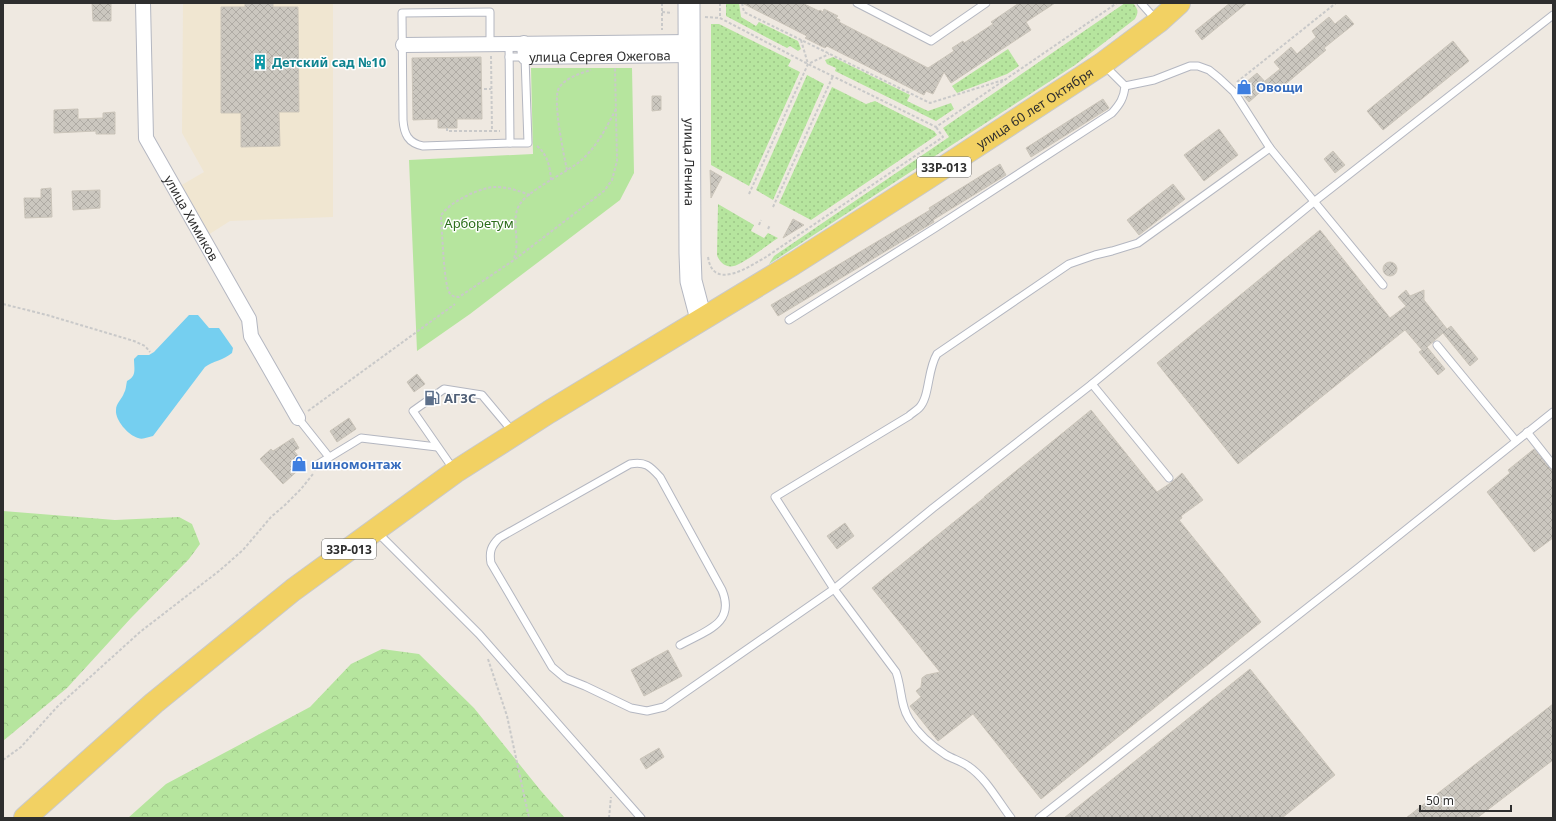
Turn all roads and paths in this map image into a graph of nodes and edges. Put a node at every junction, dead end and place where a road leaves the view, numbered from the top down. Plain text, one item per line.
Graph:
1 (143, 3) edge
2 (662, 3) edge
3 (689, 3) edge
4 (720, 3) edge
5 (742, 3) edge
6 (857, 3) edge
7 (986, 3) edge
8 (1117, 3) edge
9 (1141, 3) edge
10 (1179, 3) edge
11 (1336, 3) edge
12 (662, 12) dead end
13 (1553, 15) edge
14 (720, 18) junction
15 (1158, 22) junction
16 (705, 24) dead end
17 (801, 40) junction
18 (490, 44) junction
19 (403, 45) junction
20 (690, 48) junction
21 (509, 50) junction
22 (525, 50) junction
23 (830, 54) junction
24 (615, 62) junction
25 (808, 64) junction
26 (1102, 64) junction
27 (608, 69) dead end
28 (596, 70) dead end
29 (833, 76) junction
30 (1006, 79) junction
31 (1125, 86) junction
32 (1230, 88) junction
33 (484, 89) dead end
34 (491, 89) junction
35 (616, 108) junction
36 (936, 127) junction
37 (447, 128) dead end
38 (492, 131) junction
39 (510, 131) junction
40 (510, 143) junction
41 (528, 143) junction
42 (1270, 148) junction
43 (567, 170) junction
44 (551, 180) junction
45 (749, 194) dead end
46 (530, 195) junction
47 (1315, 202) junction
48 (773, 207) dead end
49 (761, 220) dead end
50 (759, 224) dead end
51 (770, 225) dead end
52 (768, 229) dead end
53 (708, 254) dead end
54 (514, 260) junction
55 (1383, 285) dead end
56 (3, 304) edge
57 (455, 304) dead end
58 (701, 319) junction
59 (789, 320) dead end
60 (1437, 345) dead end
61 (150, 352) dead end
62 (1092, 384) junction
63 (1553, 412) edge
64 (298, 418) junction
65 (1527, 432) junction
66 (514, 434) junction
67 (1516, 441) junction
68 (437, 447) junction
69 (329, 457) junction
70 (1553, 465) edge
71 (315, 466) joint
72 (455, 472) junction
73 (1169, 478) dead end
74 (375, 530) junction
75 (834, 589) junction
76 (479, 634) junction
77 (680, 645) dead end
78 (3, 760) edge
79 (612, 784) junction
80 (25, 818) edge
81 (529, 818) edge
82 (609, 818) edge
83 (641, 818) edge
84 (1011, 818) edge
85 (1039, 818) edge

1 - 64 street, улица Химиков
2 - 12 path
3 - 20 main road, улица Ленина
4 - 14 path
5 - 17 path
6 - 7 lane
8 - 30 path
9 - 15 lane
10 - 15 main road, улица 60 лет Октября / 33Р-013
11 - 32 path
13 - 47 lane
14 - 16 path
14 - 25 path
15 - 26 main road, улица 60 лет Октября / 33Р-013
17 - 23 path
17 - 25 path
18 - 19 street, улица Сергея Ожегова
18 - 19 lane
18 - 21 street, улица Сергея Ожегова
18 - 34 path
19 - 40 lane
20 - 22 street, улица Сергея Ожегова
20 - 24 street, улица Сергея Ожегова
20 - 58 main road, улица Ленина
21 - 22 street, улица Сергея Ожегова
21 - 39 lane
22 - 24 street, улица Сергея Ожегова
22 - 41 lane
23 - 25 path
23 - 30 path
24 - 27 path
24 - 35 path
25 - 29 path
25 - 45 path
26 - 31 lane
26 - 58 main road, улица 60 лет Октября / 33Р-013
28 - 43 path
29 - 36 path
29 - 48 path
30 - 36 path
31 - 32 lane
31 - 59 lane
32 - 42 lane
33 - 34 path
34 - 38 path
35 - 43 path
35 - 54 path
36 - 53 path
37 - 38 path
38 - 39 path
39 - 40 lane
40 - 41 lane
41 - 44 path
42 - 47 lane
42 - 75 lane
43 - 44 path
44 - 46 path
46 - 54 path
46 - 54 path
47 - 55 lane
47 - 62 lane
49 - 50 path
51 - 52 path
56 - 61 path
57 - 64 path
58 - 66 main road, 33Р-013
60 - 67 lane
62 - 73 lane
62 - 75 lane
63 - 65 lane
64 - 69 lane
65 - 67 lane
65 - 70 lane
66 - 68 lane
66 - 72 main road, 33Р-013
67 - 85 lane
68 - 69 lane
68 - 72 lane
69 - 71 lane
71 - 78 path
72 - 74 main road, 33Р-013
74 - 76 lane
74 - 80 main road, 33Р-013
75 - 77 lane
75 - 84 lane
76 - 79 lane
76 - 81 path
79 - 82 path
79 - 83 lane

